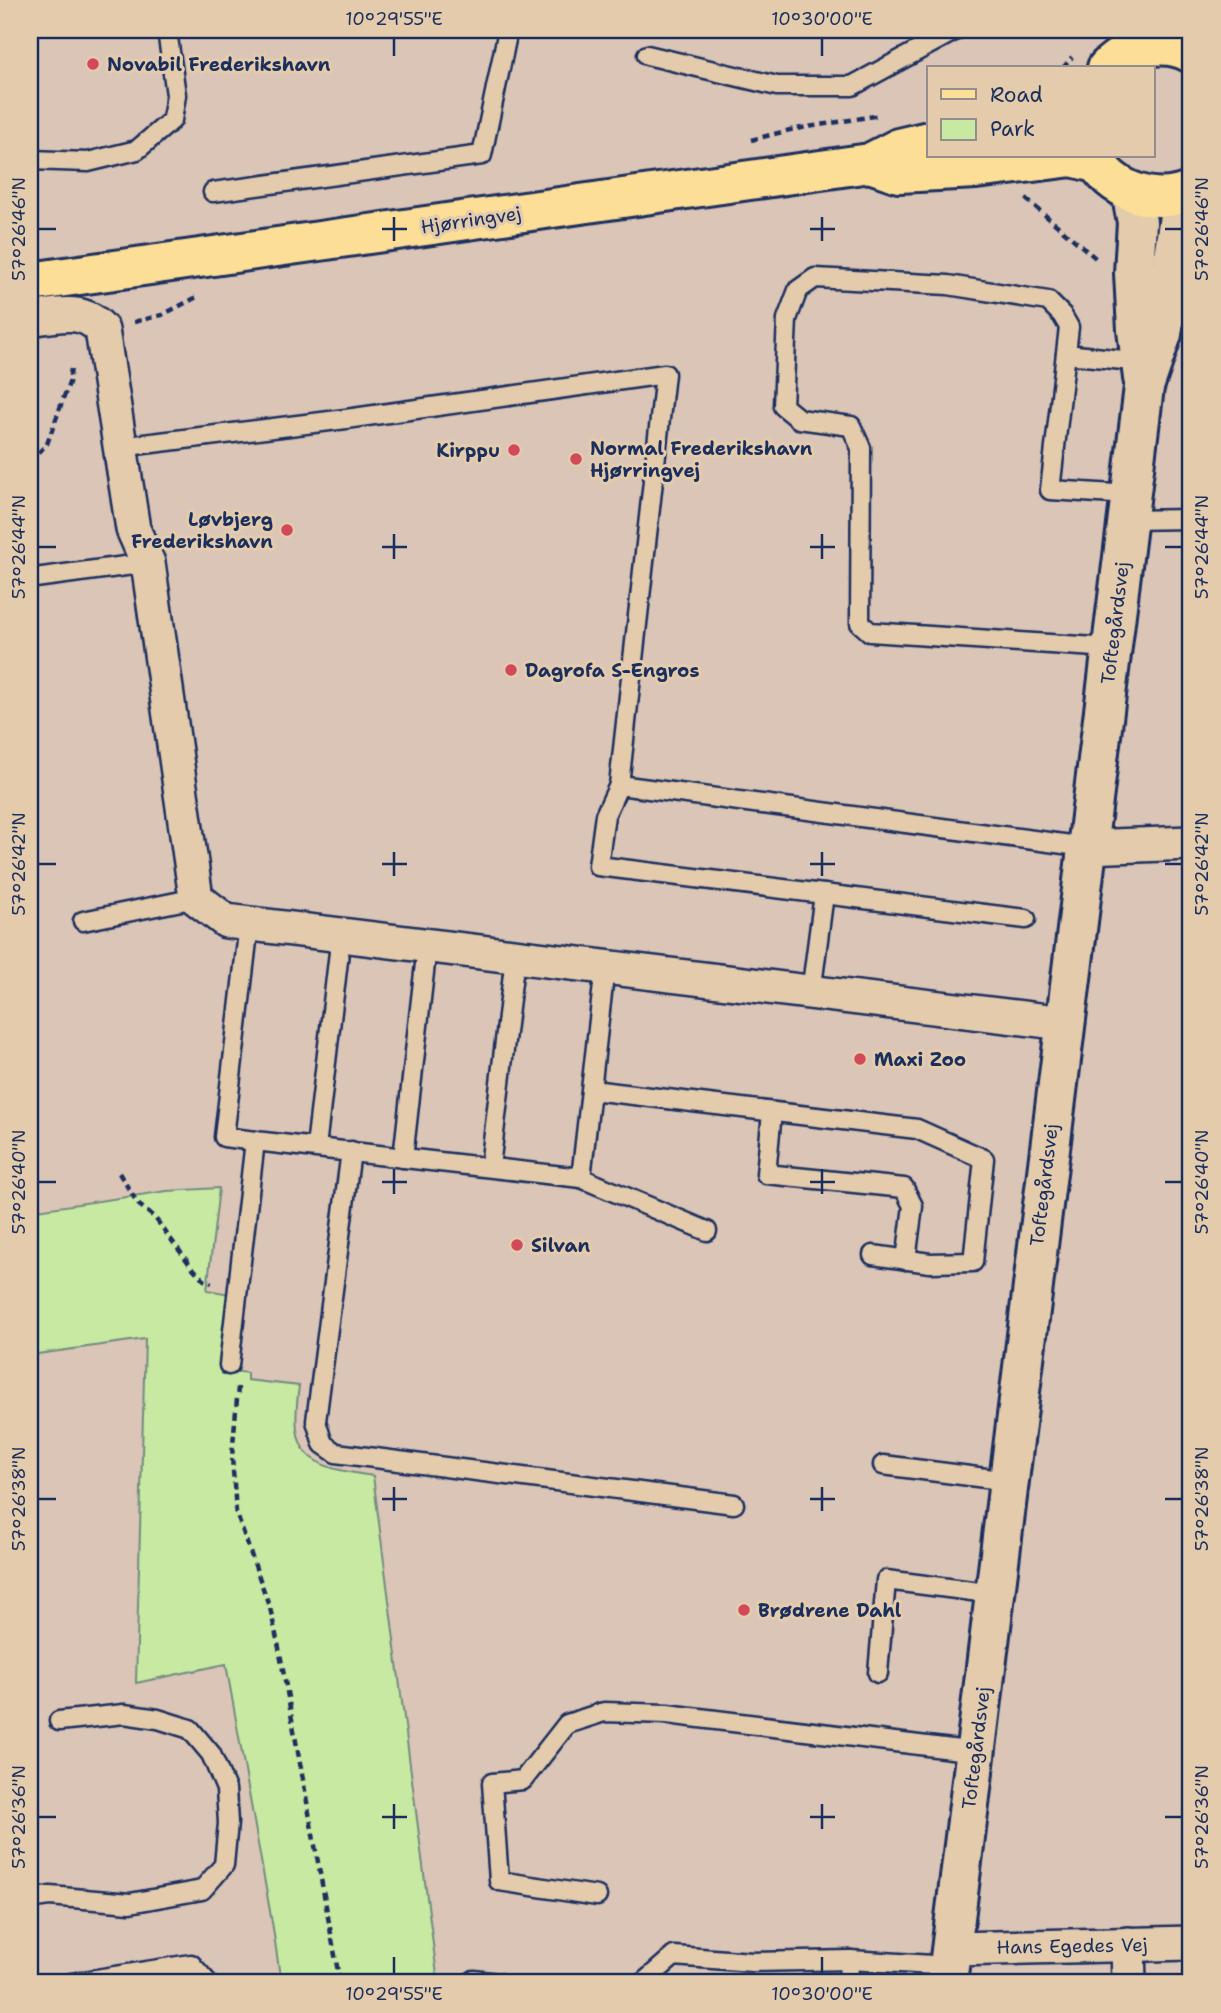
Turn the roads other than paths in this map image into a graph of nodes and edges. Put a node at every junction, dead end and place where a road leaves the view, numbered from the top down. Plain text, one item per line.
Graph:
1 (167, 30) edge
2 (508, 30) edge
3 (956, 30) edge
4 (1186, 44) edge
5 (1129, 49) edge
6 (647, 55) dead end
7 (927, 142) edge
8 (1063, 158) edge
9 (1094, 159) edge
10 (30, 160) edge
11 (870, 163) junction
12 (213, 192) dead end
13 (1131, 192) junction
14 (1187, 193) edge
15 (30, 282) edge
16 (30, 319) edge
17 (1066, 354) junction
18 (1146, 371) junction
19 (120, 447) junction
20 (1129, 507) junction
21 (1191, 519) edge
22 (148, 563) junction
23 (35, 578) dead end
24 (1111, 648) junction
25 (619, 785) junction
26 (1191, 843) edge
27 (1086, 848) junction
28 (824, 894) junction
29 (196, 898) junction
30 (1026, 919) dead end
31 (83, 921) dead end
32 (249, 924) junction
33 (341, 935) junction
34 (427, 946) junction
35 (515, 957) junction
36 (606, 967) junction
37 (811, 993) junction
38 (1064, 1023) junction
39 (592, 1090) junction
40 (772, 1112) junction
41 (256, 1141) junction
42 (316, 1147) junction
43 (351, 1152) junction
44 (403, 1158) junction
45 (490, 1167) junction
46 (581, 1178) junction
47 (708, 1231) dead end
48 (873, 1255) dead end
49 (906, 1260) junction
50 (229, 1365) road end
51 (883, 1465) dead end
52 (1009, 1481) junction
53 (734, 1504) dead end
54 (995, 1594) junction
55 (878, 1673) dead end
56 (59, 1721) dead end
57 (976, 1752) junction
58 (597, 1896) dead end
59 (30, 1899) edge
60 (1191, 1943) edge
61 (1128, 1944) junction
62 (849, 1960) junction
63 (950, 1966) edge
64 (474, 1980) dead end
65 (71, 1983) edge
66 (208, 1983) edge
67 (498, 1983) edge
68 (643, 1983) edge
69 (847, 1983) edge
70 (1129, 1983) edge

1 - 10 lane
2 - 12 lane
3 - 6 lane
4 - 5 main road
7 - 11 main road, Hjørringvej
8 - 11 main road, Hjørringvej
9 - 13 main road
11 - 15 main road, Hjørringvej
13 - 14 main road
13 - 18 street, Toftegårdsvej
14 - 18 street, Toftegårdsvej
16 - 19 street
17 - 18 lane
17 - 20 lane
17 - 24 lane
18 - 20 street, Toftegårdsvej
19 - 22 street
19 - 25 lane
20 - 21 lane
20 - 24 street, Toftegårdsvej
22 - 23 lane
22 - 29 street
24 - 27 street, Toftegårdsvej
25 - 27 lane
25 - 28 lane
26 - 27 street
27 - 38 street, Toftegårdsvej
28 - 30 lane
28 - 37 lane
29 - 31 lane
29 - 32 street
32 - 33 street
32 - 41 lane
33 - 34 street
33 - 42 lane
34 - 35 street
34 - 44 lane
35 - 36 street
35 - 45 lane
36 - 37 street
36 - 39 lane
37 - 38 street
38 - 52 street, Toftegårdsvej
39 - 40 lane
39 - 46 lane
40 - 49 lane
40 - 49 lane
41 - 42 lane
41 - 50 lane
42 - 43 lane
43 - 44 lane
43 - 53 lane
44 - 45 lane
45 - 46 lane
46 - 47 lane
48 - 49 lane
51 - 52 lane
52 - 54 street, Toftegårdsvej
54 - 55 lane
54 - 57 street, Toftegårdsvej
56 - 59 lane
57 - 58 lane
57 - 63 street, Toftegårdsvej
60 - 61 street, Hans Egedes Vej
61 - 63 street, Hans Egedes Vej
61 - 70 street
62 - 63 lane
62 - 68 lane
62 - 69 lane
64 - 67 lane
65 - 66 lane

